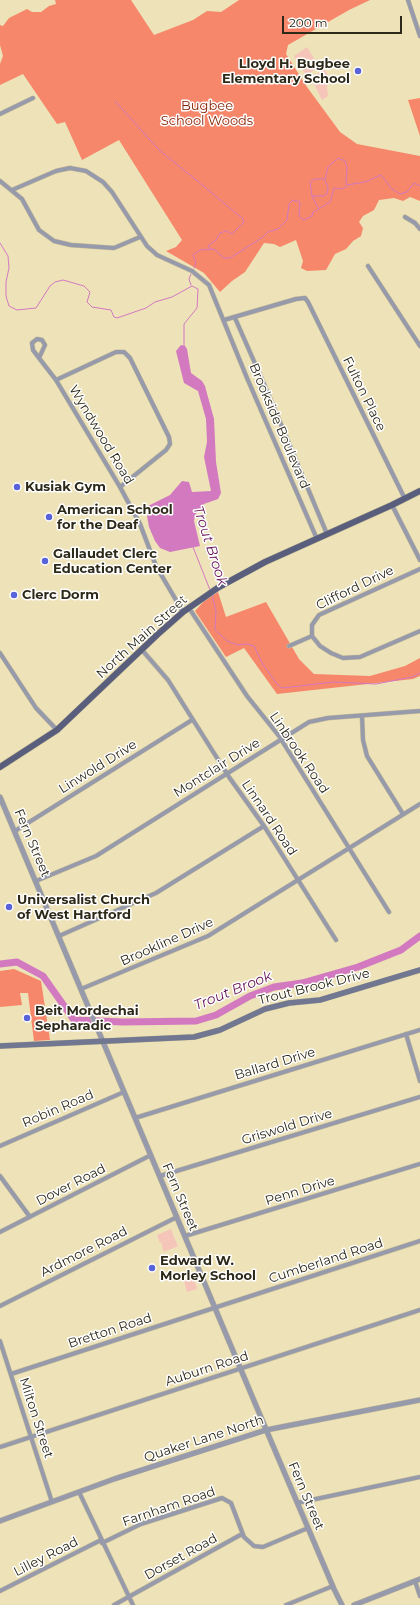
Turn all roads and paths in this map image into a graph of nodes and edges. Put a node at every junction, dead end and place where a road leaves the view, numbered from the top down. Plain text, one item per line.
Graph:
1 (410, 1) edge
2 (420, 36) edge
3 (33, 98) dead end
4 (0, 114) edge
5 (0, 181) edge
6 (12, 190) junction
7 (405, 217) dead end
8 (420, 229) edge
9 (140, 237) junction
10 (368, 266) dead end
11 (235, 318) junction
12 (224, 320) junction
13 (420, 346) edge
14 (39, 358) dead end
15 (56, 380) junction
16 (120, 487) junction
17 (420, 491) edge
18 (404, 499) junction
19 (392, 506) junction
20 (327, 534) junction
21 (317, 539) junction
22 (420, 560) edge
23 (420, 569) edge
24 (189, 608) junction
25 (183, 612) junction
26 (420, 631) edge
27 (312, 636) junction
28 (288, 646) dead end
29 (142, 650) junction
30 (0, 653) edge
31 (420, 711) edge
32 (362, 716) junction
33 (192, 720) junction
34 (58, 730) junction
35 (281, 740) junction
36 (0, 767) edge
37 (227, 774) junction
38 (0, 797) edge
39 (420, 804) edge
40 (403, 814) junction
41 (264, 826) junction
42 (15, 830) junction
43 (349, 848) junction
44 (298, 880) junction
45 (36, 881) junction
46 (389, 912) dead end
47 (59, 936) junction
48 (336, 940) dead end
49 (420, 970) edge
50 (81, 989) junction
51 (420, 1030) edge
52 (406, 1034) junction
53 (103, 1042) junction
54 (0, 1046) edge
55 (420, 1081) edge
56 (124, 1092) junction
57 (420, 1097) edge
58 (135, 1118) junction
59 (0, 1146) edge
60 (151, 1155) junction
61 (420, 1164) edge
62 (0, 1176) edge
63 (160, 1176) junction
64 (30, 1216) junction
65 (177, 1217) junction
66 (0, 1232) edge
67 (185, 1236) junction
68 (420, 1241) edge
69 (0, 1306) edge
70 (215, 1308) junction
71 (420, 1310) edge
72 (0, 1341) edge
73 (241, 1368) junction
74 (11, 1374) junction
75 (420, 1400) edge
76 (266, 1430) junction
77 (30, 1437) junction
78 (0, 1447) edge
79 (420, 1477) edge
80 (79, 1492) junction
81 (52, 1502) junction
82 (297, 1503) junction
83 (0, 1521) edge
84 (308, 1528) junction
85 (242, 1534) junction
86 (102, 1542) junction
87 (418, 1580) edge
88 (333, 1586) junction
89 (0, 1591) edge
90 (420, 1596) edge
91 (129, 1598) junction
92 (114, 1605) edge
93 (133, 1605) edge
94 (286, 1605) edge
95 (342, 1605) edge
96 (354, 1605) edge

1 - 2 street
3 - 4 street
5 - 6 street
6 - 9 street
6 - 9 street, Brookside Boulevard
7 - 8 street
9 - 12 street, Brookside Boulevard
10 - 13 street
11 - 12 street
11 - 18 street, Fulton Place
11 - 20 street, Brookside Boulevard
12 - 21 street, Brookside Boulevard
14 - 15 street, Wyndwood Road
15 - 16 street, Wyndwood Road
15 - 16 street
16 - 25 street, Wyndwood Road
17 - 18 main road, North Main Street
18 - 19 main road, North Main Street
19 - 20 main road, North Main Street
19 - 22 street
20 - 21 main road, North Main Street
21 - 24 main road, North Main Street
23 - 27 street, Clifford Drive
24 - 25 main road, North Main Street
24 - 35 street, Linbrook Road
25 - 29 main road, North Main Street
26 - 27 street
27 - 28 street
29 - 33 street, Linnard Road
29 - 34 main road, North Main Street
30 - 34 street
31 - 32 street, Montclair Drive
32 - 35 street, Montclair Drive
32 - 40 street
33 - 37 street, Linnard Road
33 - 42 street, Linwold Drive
34 - 36 main road, North Main Street
35 - 37 street, Montclair Drive
35 - 43 street, Linbrook Road
37 - 41 street, Linnard Road
37 - 45 street, Montclair Drive
38 - 42 street, Fern Street
39 - 40 street
40 - 43 street
41 - 44 street, Linnard Road
41 - 47 street
42 - 45 street, Fern Street
43 - 44 street
43 - 46 street, Linbrook Road
44 - 48 street, Linnard Road
44 - 50 street, Brookline Drive
45 - 47 street, Fern Street
47 - 50 street, Fern Street
49 - 53 main road, Trout Brook Drive
50 - 53 street, Fern Street
51 - 52 street, Ballard Drive
52 - 55 street
52 - 58 street, Ballard Drive
53 - 54 main road, Trout Brook Drive
53 - 56 street, Fern Street
56 - 58 street, Fern Street
56 - 59 street, Robin Road
57 - 63 street, Griswold Drive
58 - 60 street, Fern Street
60 - 63 street, Fern Street
60 - 64 street, Dover Road
61 - 67 street, Penn Drive
62 - 64 street
63 - 65 street, Fern Street
64 - 66 street, Dover Road
65 - 67 street, Fern Street
65 - 69 street, Ardmore Road
67 - 70 street, Fern Street
68 - 70 street, Cumberland Road
70 - 73 street, Fern Street
70 - 74 street, Bretton Road
71 - 73 street, Auburn Road
72 - 74 street, Milton Street
73 - 76 street, Fern Street
73 - 77 street, Auburn Road
74 - 77 street, Milton Street
75 - 76 street, Quaker Lane North
76 - 80 street, Quaker Lane North
76 - 82 street, Fern Street
77 - 78 street, Auburn Road
77 - 81 street, Milton Street
79 - 82 street
80 - 81 street, Quaker Lane North
80 - 86 street
81 - 83 street, Quaker Lane North
82 - 84 street, Fern Street
84 - 85 street
84 - 88 street, Fern Street
85 - 86 street, Farnham Road
85 - 91 street, Dorset Road
86 - 89 street, Lilley Road
86 - 91 street
87 - 90 street
87 - 96 street
88 - 94 street
88 - 95 street, Fern Street
91 - 92 street, Dorset Road
91 - 93 street

